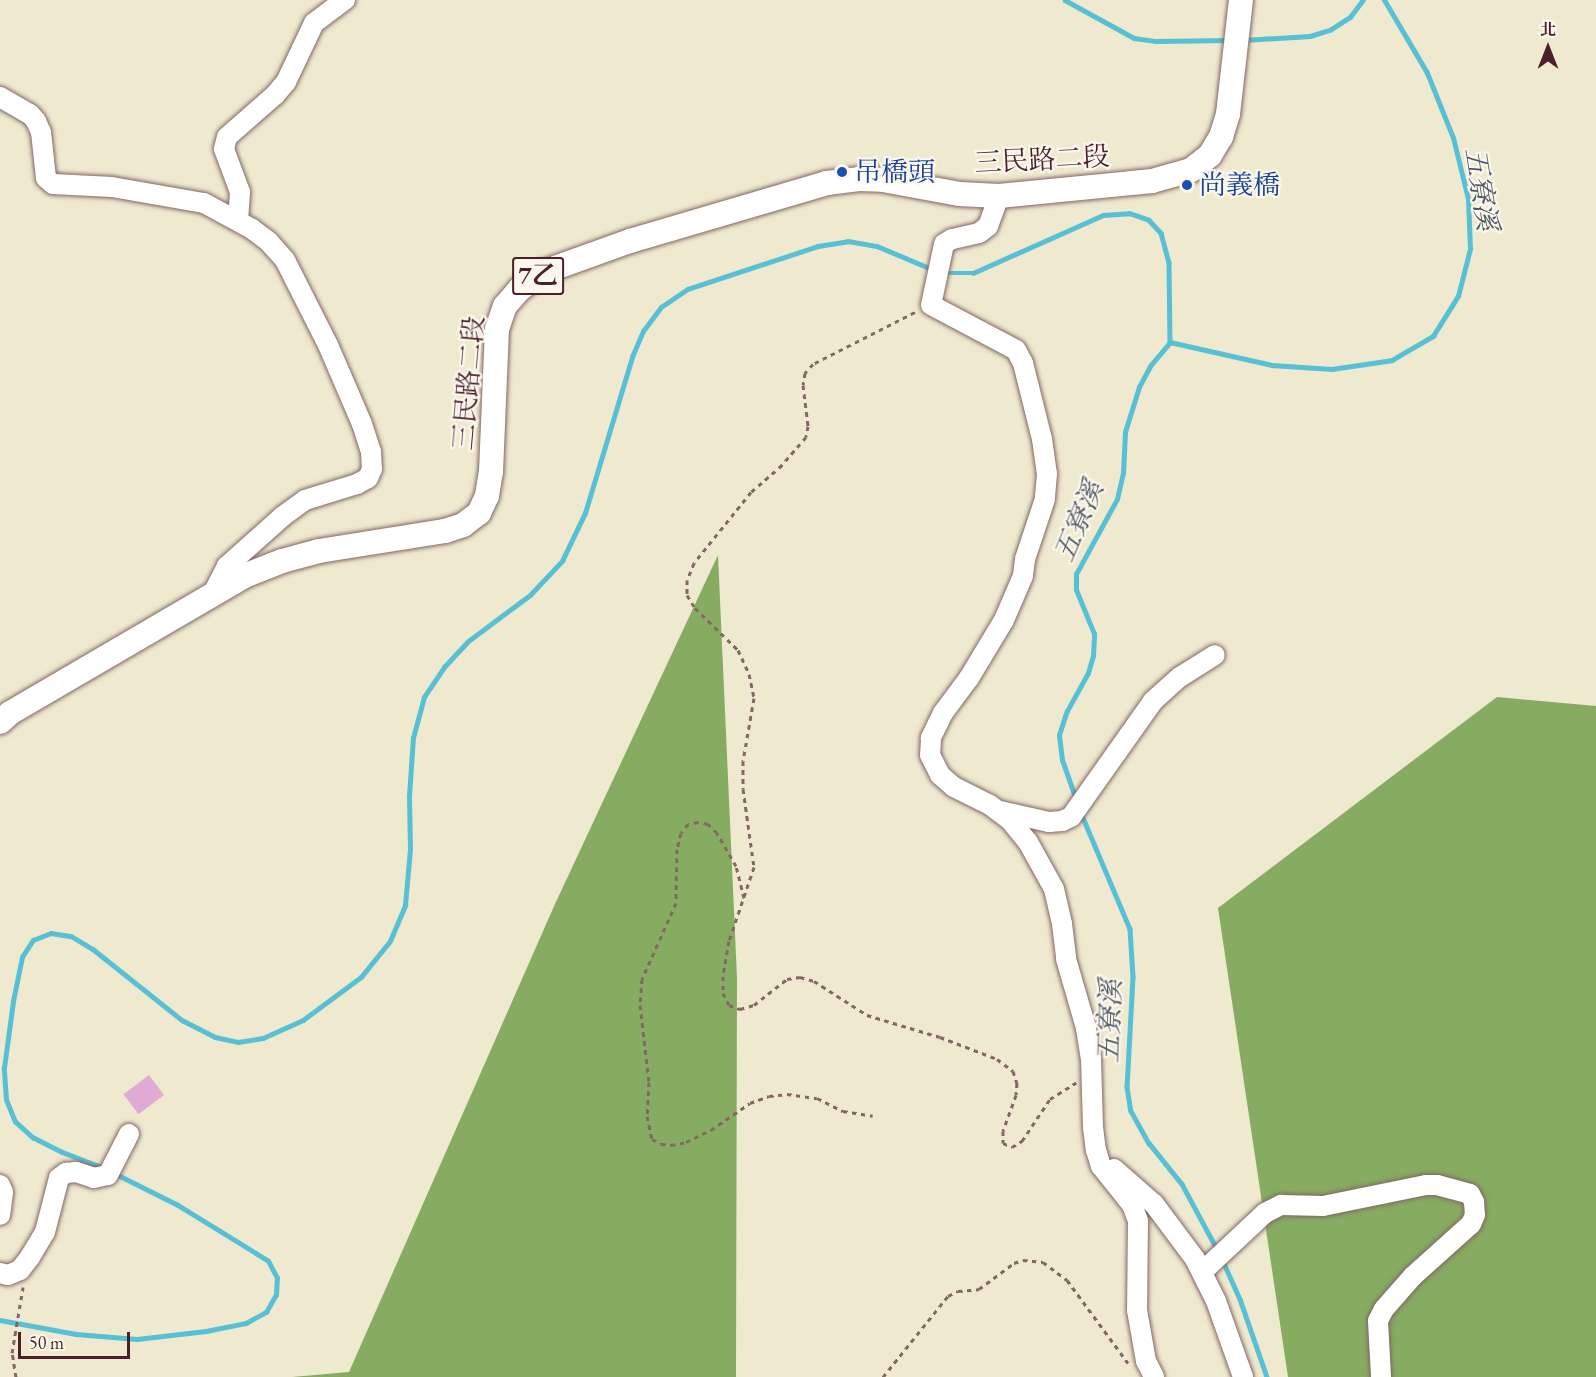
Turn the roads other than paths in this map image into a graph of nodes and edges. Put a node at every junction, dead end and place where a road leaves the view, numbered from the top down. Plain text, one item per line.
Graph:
1 (345, 0) edge
2 (1241, 0) edge
3 (0, 97) edge
4 (999, 196) junction
5 (238, 221) junction
6 (213, 594) junction
7 (1215, 655) dead end
8 (0, 722) edge
9 (997, 810) junction
10 (129, 1134) dead end
11 (1098, 1155) junction
12 (0, 1185) edge
13 (0, 1215) edge
14 (10, 1271) edge
15 (1202, 1272) junction
16 (1154, 1377) edge
17 (1243, 1377) edge
18 (1381, 1377) edge

1 - 5 lane
2 - 4 main road, 三民路二段 / 7乙
3 - 5 lane
4 - 6 main road, 三民路二段 / 7乙
4 - 9 lane
5 - 6 lane
6 - 8 main road, 三民路二段 / 7乙
7 - 9 lane
9 - 11 lane
10 - 14 lane
11 - 15 lane
11 - 16 lane
12 - 13 lane
15 - 17 lane
15 - 18 lane

